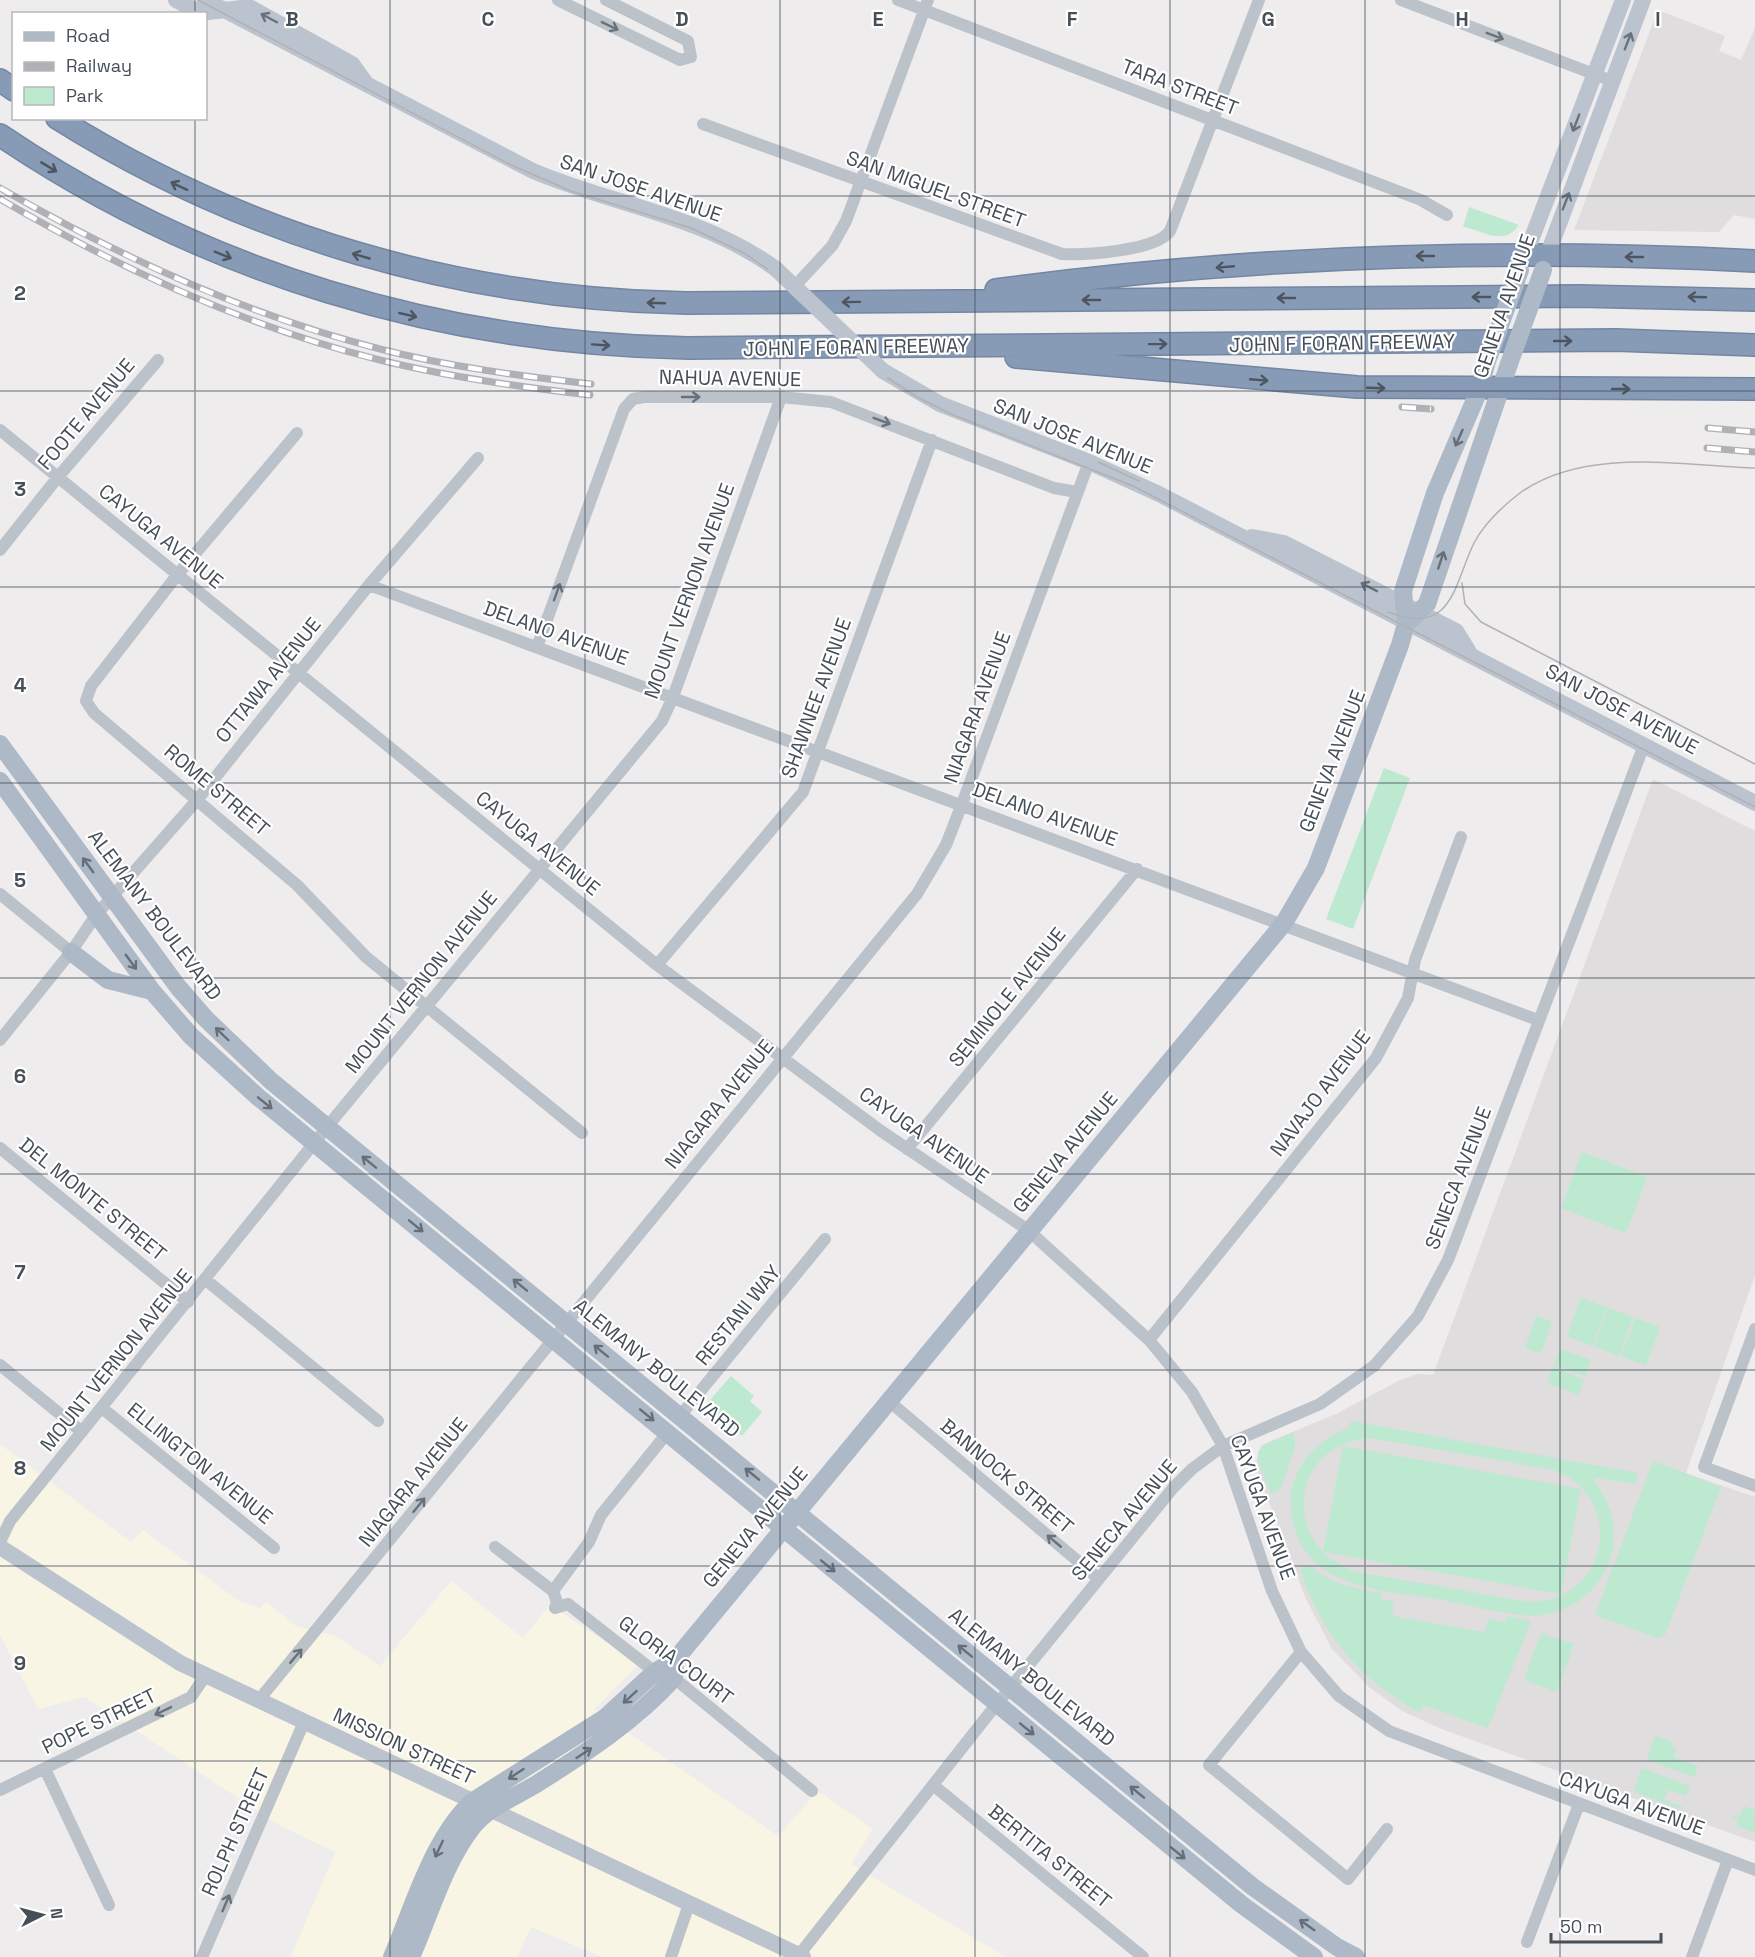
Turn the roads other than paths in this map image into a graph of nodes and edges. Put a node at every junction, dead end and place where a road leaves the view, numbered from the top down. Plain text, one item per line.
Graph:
1 (176, 0) edge
2 (205, 0) edge
3 (558, 0) edge
4 (606, 0) edge
5 (898, 0) edge
6 (1258, 0) edge
7 (1401, 0) edge
8 (1623, 0) edge
9 (1643, 0) edge
10 (227, 5) edge
11 (926, 5) edge
12 (198, 12) edge
13 (203, 12) edge
14 (1595, 74) junction
15 (1612, 81) junction
16 (60, 120) edge
17 (1212, 120) junction
18 (703, 124) dead end
19 (0, 135) edge
20 (860, 182) junction
21 (1447, 215) dead end
22 (1755, 261) edge
23 (1522, 263) junction
24 (1545, 263) junction
25 (795, 286) junction
26 (1755, 300) edge
27 (910, 302) junction
28 (1755, 345) edge
29 (911, 346) junction
30 (158, 360) dead end
31 (1490, 388) junction
32 (1755, 389) edge
33 (781, 397) junction
34 (0, 430) edge
35 (297, 433) dead end
36 (932, 440) junction
37 (478, 458) dead end
38 (1089, 462) junction
39 (58, 477) junction
40 (1077, 492) junction
41 (0, 550) edge
42 (178, 574) junction
43 (369, 585) junction
44 (1410, 614) junction
45 (537, 647) junction
46 (298, 673) junction
47 (673, 697) junction
48 (0, 744) edge
49 (1644, 745) junction
50 (818, 751) junction
51 (0, 781) edge
52 (198, 799) junction
53 (1755, 803) edge
54 (962, 804) junction
55 (1461, 837) dead end
56 (538, 869) junction
57 (1137, 869) junction
58 (0, 894) edge
59 (111, 898) junction
60 (96, 915) junction
61 (1284, 923) junction
62 (71, 952) junction
63 (657, 965) junction
64 (1413, 974) junction
65 (152, 991) junction
66 (428, 1007) junction
67 (1538, 1020) junction
68 (0, 1040) edge
69 (783, 1056) junction
70 (327, 1127) junction
71 (582, 1133) dead end
72 (315, 1143) junction
73 (0, 1148) edge
74 (907, 1149) junction
75 (1028, 1230) junction
76 (825, 1239) dead end
77 (206, 1280) junction
78 (188, 1302) junction
79 (566, 1322) junction
80 (1755, 1329) edge
81 (553, 1338) junction
82 (1149, 1340) junction
83 (0, 1365) edge
84 (890, 1402) junction
85 (102, 1408) junction
86 (680, 1416) junction
87 (378, 1421) dead end
88 (82, 1432) junction
89 (668, 1432) junction
90 (1223, 1446) junction
91 (1755, 1486) edge
92 (797, 1512) junction
93 (783, 1529) junction
94 (0, 1542) edge
95 (0, 1547) edge
96 (495, 1547) dead end
97 (274, 1548) dead end
98 (1099, 1579) junction
99 (553, 1591) junction
100 (1301, 1652) junction
101 (675, 1669) junction
102 (655, 1672) junction
103 (206, 1675) junction
104 (1010, 1688) junction
105 (258, 1701) junction
106 (997, 1704) junction
107 (304, 1722) junction
108 (45, 1769) junction
109 (933, 1785) junction
110 (0, 1790) edge
111 (813, 1791) dead end
112 (473, 1801) junction
113 (1579, 1804) junction
114 (492, 1810) junction
115 (1387, 1829) dead end
116 (1728, 1860) junction
117 (1755, 1869) edge
118 (689, 1904) junction
119 (109, 1905) dead end
120 (1527, 1942) dead end
121 (801, 1956) edge
122 (202, 1957) edge
123 (392, 1957) edge
124 (411, 1957) edge
125 (671, 1957) edge
126 (1143, 1957) edge
127 (1314, 1957) edge
128 (1356, 1957) edge
129 (1692, 1957) edge

1 - 12 main road, SAN JOSE AVENUE
2 - 10 main road, SAN JOSE AVENUE
3 -> 4 street
5 - 11 street, TARA STREET
6 - 17 street
7 -> 14 street
8 - 14 main road, GENEVA AVENUE
15 -> 9 main road, GENEVA AVENUE
10 - 13 main road, SAN JOSE AVENUE
10 - 25 main road, SAN JOSE AVENUE, bridge
11 - 17 street, TARA STREET
11 - 20 street
14 - 15 street
14 -> 23 main road, GENEVA AVENUE
24 -> 15 main road, GENEVA AVENUE
27 -> 16 highway
17 - 20 street, SAN MIGUEL STREET
17 - 21 street, TARA STREET
18 - 20 street, SAN MIGUEL STREET
19 -> 29 highway, JOHN F FORAN FREEWAY
20 - 25 street
22 -> 24 highway
23 - 24 highway
23 -> 27 highway
23 - 31 main road, GENEVA AVENUE, bridge
24 - 31 main road, GENEVA AVENUE, bridge
25 - 38 main road, SAN JOSE AVENUE, bridge
26 -> 27 highway
29 -> 28 highway, JOHN F FORAN FREEWAY
29 -> 31 highway
30 - 39 street, FOOTE AVENUE
31 -> 32 highway
44 -> 31 main road, GENEVA AVENUE
31 -> 44 main road, GENEVA AVENUE
33 -> 36 street, NAHUA AVENUE
45 -> 33 street, NAHUA AVENUE
33 - 47 street, MOUNT VERNON AVENUE
34 - 39 street, CAYUGA AVENUE
35 - 42 street, ROME STREET
36 - 40 street, NAHUA AVENUE
36 - 50 street, SHAWNEE AVENUE
37 - 43 street, OTTAWA AVENUE
38 - 40 street, NIAGARA AVENUE
38 - 44 main road, SAN JOSE AVENUE
39 - 41 street, FOOTE AVENUE
39 - 42 street, CAYUGA AVENUE
40 - 54 street, NIAGARA AVENUE
42 - 46 street, CAYUGA AVENUE
42 - 52 street, ROME STREET
43 - 45 street, DELANO AVENUE
43 - 46 street, OTTAWA AVENUE
44 - 49 main road, SAN JOSE AVENUE
44 - 61 main road, GENEVA AVENUE
45 - 47 street, DELANO AVENUE
46 - 52 street, OTTAWA AVENUE
46 - 56 street, CAYUGA AVENUE
47 - 50 street, DELANO AVENUE
47 - 56 street, MOUNT VERNON AVENUE
59 -> 48 main road, ALEMANY BOULEVARD
49 - 53 main road, SAN JOSE AVENUE
49 - 67 street, SENECA AVENUE
50 - 54 street, DELANO AVENUE
50 - 63 street, SHAWNEE AVENUE
51 - 60 main road
52 - 59 street, OTTAWA AVENUE
52 - 66 street, ROME STREET
54 - 57 street, DELANO AVENUE
54 - 69 street, NIAGARA AVENUE
55 - 64 street, NAVAJO AVENUE
56 - 63 street, CAYUGA AVENUE
56 - 66 street, MOUNT VERNON AVENUE
57 - 61 street, DELANO AVENUE
57 - 74 street, SEMINOLE AVENUE
58 - 62 street
59 - 60 street, OTTAWA AVENUE
70 -> 59 main road, ALEMANY BOULEVARD
60 - 62 street, OTTAWA AVENUE
60 -> 65 main road
61 - 64 street, DELANO AVENUE
61 - 75 main road, GENEVA AVENUE
62 - 65 main road
62 - 68 street, OTTAWA AVENUE
63 - 69 street, CAYUGA AVENUE
64 - 67 street, DELANO AVENUE
64 - 82 street, NAVAJO AVENUE
65 -> 72 main road
66 - 70 street, MOUNT VERNON AVENUE
66 - 71 street, ROME STREET
67 - 90 street, SENECA AVENUE
69 - 74 street, CAYUGA AVENUE
69 - 79 street, NIAGARA AVENUE
70 - 72 street, MOUNT VERNON AVENUE
79 -> 70 main road, ALEMANY BOULEVARD
72 - 77 street, MOUNT VERNON AVENUE
72 -> 81 main road
73 - 78 street, DEL MONTE STREET
74 - 75 street, CAYUGA AVENUE
75 - 82 street, CAYUGA AVENUE
75 - 84 main road, GENEVA AVENUE
76 - 86 street, RESTANI WAY
77 - 78 street, MOUNT VERNON AVENUE
77 - 87 street
78 - 85 street, MOUNT VERNON AVENUE
79 - 81 street, NIAGARA AVENUE
86 -> 79 main road, ALEMANY BOULEVARD
80 - 91 street
81 -> 89 main road
105 -> 81 street, NIAGARA AVENUE
82 - 90 street, CAYUGA AVENUE
83 - 88 street
84 - 92 main road, GENEVA AVENUE
98 -> 84 street, BANNOCK STREET
85 - 88 street, MOUNT VERNON AVENUE
85 - 97 street, ELLINGTON AVENUE
92 -> 86 main road, ALEMANY BOULEVARD
88 - 94 street, MOUNT VERNON AVENUE
89 - 93 main road
89 - 99 street
90 - 98 street, SENECA AVENUE
90 - 100 street, CAYUGA AVENUE
92 - 93 main road, GENEVA AVENUE
104 -> 92 main road, ALEMANY BOULEVARD
93 - 101 main road, GENEVA AVENUE
93 -> 106 main road
95 - 103 main road, MISSION STREET
96 - 99 street
98 - 104 street, SENECA AVENUE
99 - 102 street, GLORIA COURT
100 - 113 street, CAYUGA AVENUE
100 - 115 street
101 - 102 main road, GENEVA AVENUE
101 - 111 street, GLORIA COURT
114 -> 101 main road, GENEVA AVENUE
102 -> 112 main road, GENEVA AVENUE
103 - 105 main road, MISSION STREET
103 -> 108 street, POPE STREET
104 - 106 street, SENECA AVENUE
128 -> 104 main road, ALEMANY BOULEVARD
105 - 107 main road, MISSION STREET
106 - 109 street, SENECA AVENUE
106 -> 127 main road
107 - 112 main road, MISSION STREET
122 -> 107 street, ROLPH STREET
108 - 110 street, POPE STREET
108 - 119 street
109 - 121 street, SENECA AVENUE
109 - 126 street, BERTITA STREET
112 - 114 main road, MISSION STREET
112 -> 123 main road, GENEVA AVENUE
113 - 116 street, CAYUGA AVENUE
113 - 120 street
114 - 118 main road, MISSION STREET
114 - 124 main road, GENEVA AVENUE
116 - 117 street, CAYUGA AVENUE
116 - 129 street
118 - 121 main road, MISSION STREET
118 - 125 street

